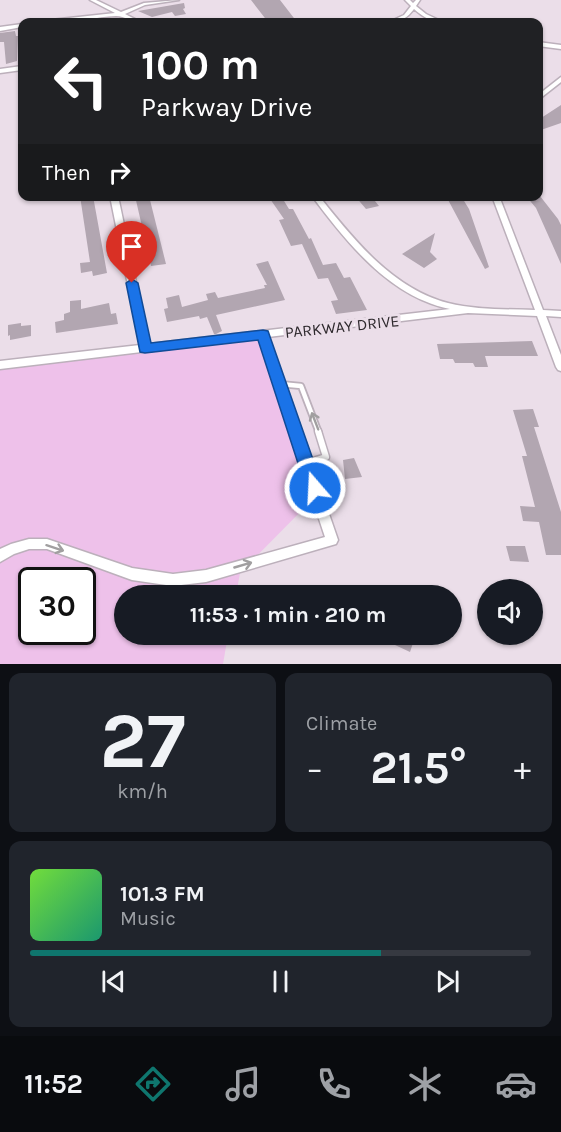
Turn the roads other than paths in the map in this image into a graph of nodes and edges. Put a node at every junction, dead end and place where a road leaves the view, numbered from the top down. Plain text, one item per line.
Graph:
1 (92, 0) edge
2 (177, 0) edge
3 (407, 0) edge
4 (418, 0) edge
5 (414, 7) junction
6 (121, 14) junction
7 (86, 18) edge
8 (129, 18) edge
9 (402, 18) edge
10 (433, 18) edge
11 (18, 27) edge
12 (0, 29) edge
13 (543, 45) edge
14 (561, 47) edge
15 (18, 69) edge
16 (0, 71) edge
17 (561, 79) edge
18 (543, 94) edge
19 (115, 201) edge
20 (319, 201) edge
21 (497, 201) edge
22 (468, 310) junction
23 (541, 313) junction
24 (561, 314) edge
25 (263, 335) junction
26 (145, 348) junction
27 (0, 365) edge
28 (561, 367) edge
29 (280, 384) junction
30 (307, 466) junction
31 (0, 556) edge

1 - 6 street
2 - 6 street
3 - 5 street
4 - 5 street
5 - 9 street
5 - 10 street
6 - 7 street
6 - 8 street
11 - 12 street
13 - 14 street
15 - 16 street
17 - 18 street
19 - 26 street
20 - 22 street
21 - 23 street
22 - 23 street
22 - 25 street, PARKWAY DRIVE
23 - 24 street
23 - 28 street
25 - 26 street, PARKWAY DRIVE
25 - 29 street
26 - 27 street, PARKWAY DRIVE
29 - 30 street
30 -> 29 lane
31 -> 30 street

